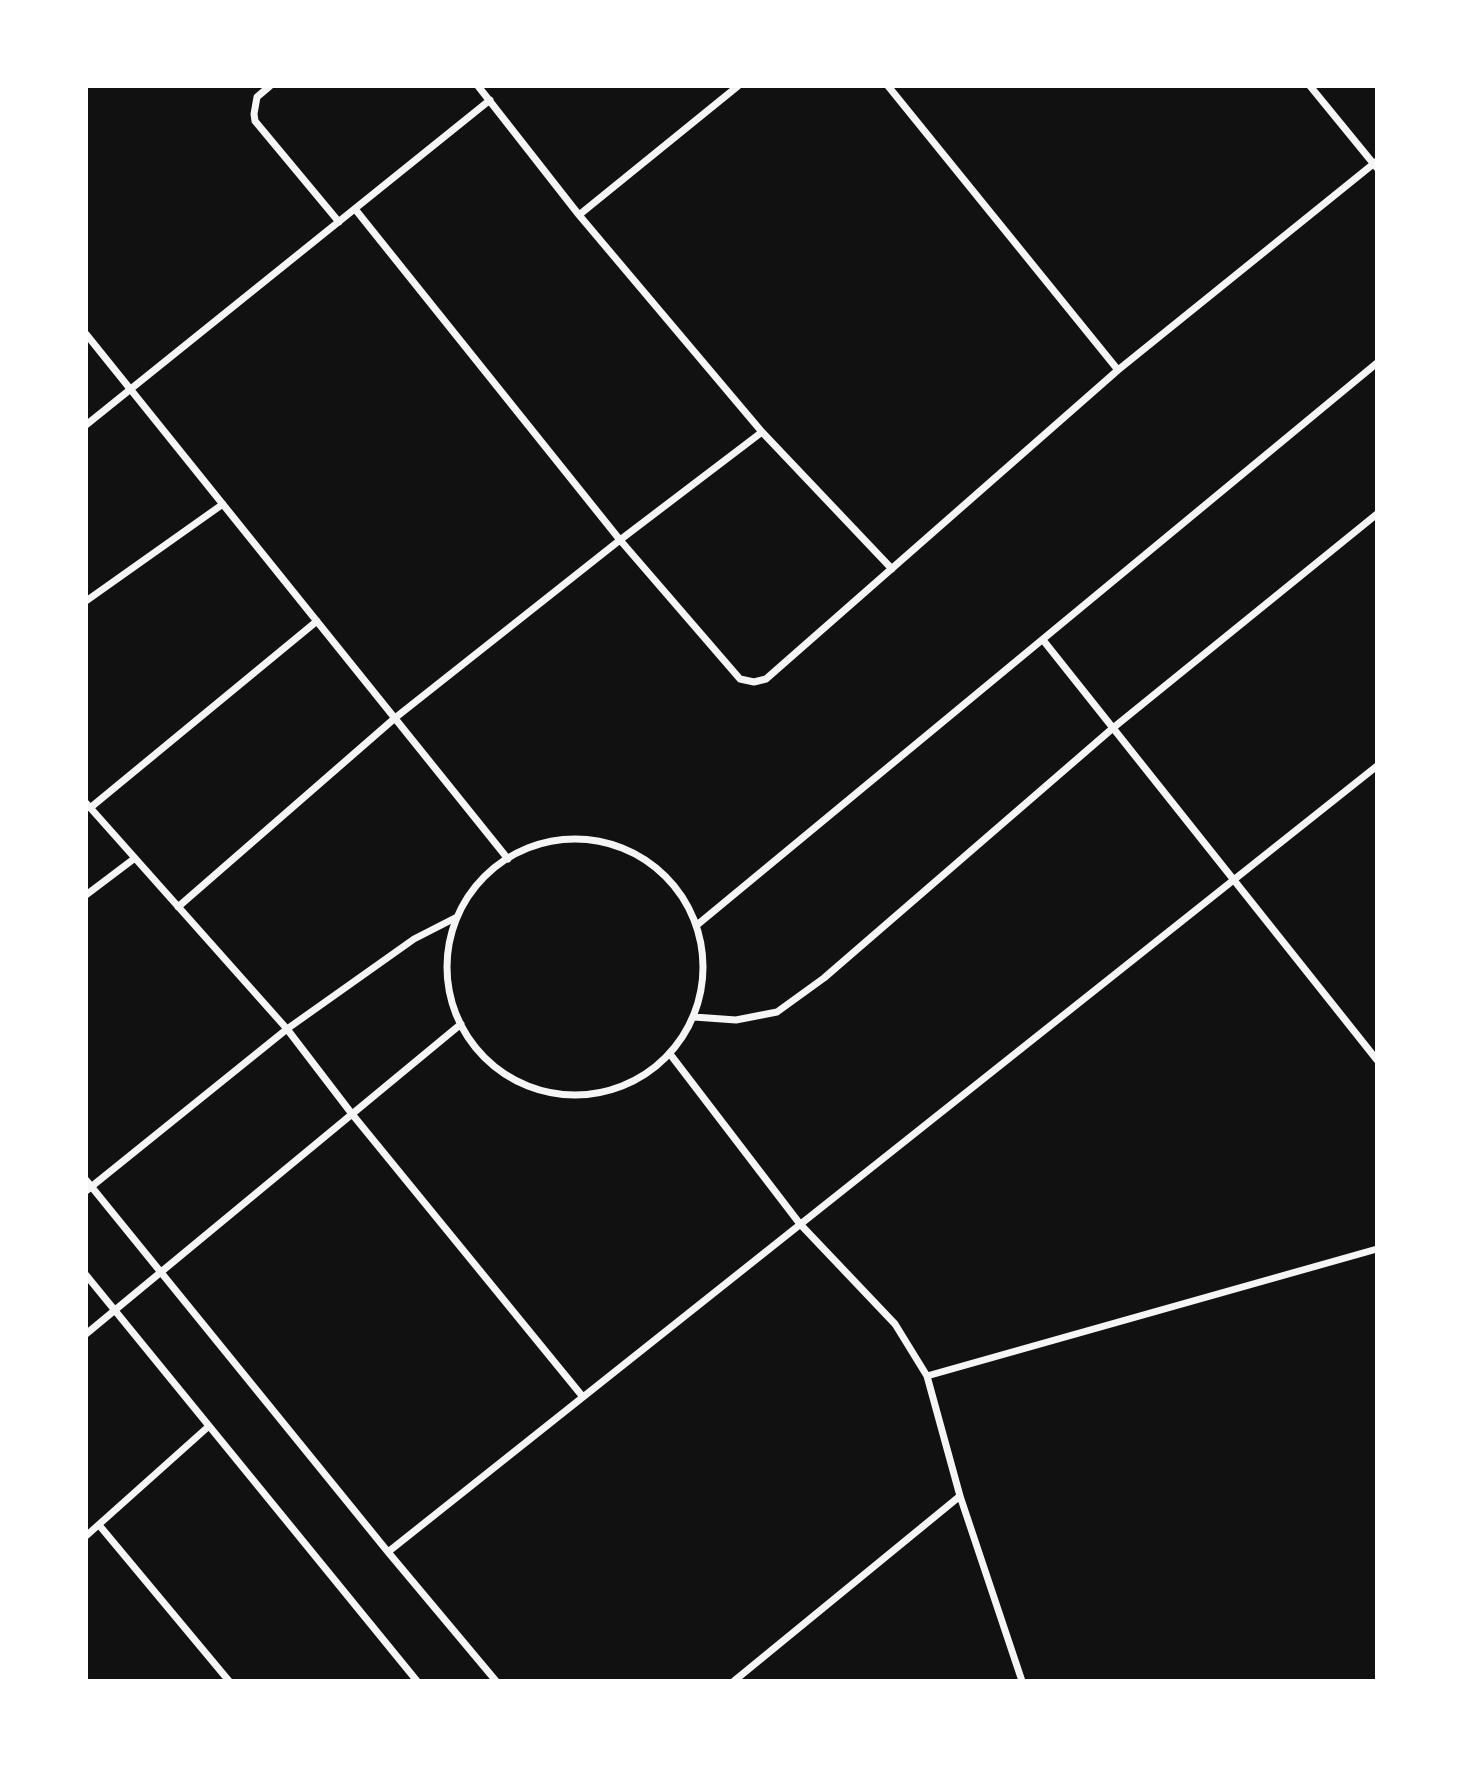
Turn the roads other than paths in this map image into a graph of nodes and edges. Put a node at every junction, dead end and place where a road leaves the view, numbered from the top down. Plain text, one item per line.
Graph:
1 (270, 86) edge
2 (478, 86) edge
3 (738, 86) edge
4 (888, 86) edge
5 (1310, 86) edge
6 (490, 100) junction
7 (1376, 164) edge
8 (355, 209) junction
9 (579, 215) junction
10 (339, 222) junction
11 (86, 334) edge
12 (1377, 363) edge
13 (1118, 370) junction
14 (130, 389) junction
15 (86, 425) edge
16 (762, 432) junction
17 (223, 504) junction
18 (1377, 514) edge
19 (620, 540) junction
20 (892, 569) junction
21 (86, 601) edge
22 (317, 621) junction
23 (1042, 640) junction
24 (395, 718) junction
25 (1113, 728) junction
26 (1377, 766) edge
27 (88, 805) edge
28 (135, 858) junction
29 (508, 859) junction
30 (1233, 880) junction
31 (86, 895) edge
32 (178, 907) junction
33 (457, 918) junction
34 (697, 925) junction
35 (694, 1017) junction
36 (461, 1024) junction
37 (287, 1029) junction
38 (670, 1054) junction
39 (1377, 1060) edge
40 (352, 1114) junction
41 (88, 1186) edge
42 (800, 1224) junction
43 (1377, 1249) edge
44 (161, 1272) junction
45 (86, 1275) edge
46 (114, 1310) junction
47 (86, 1334) edge
48 (928, 1376) junction
49 (583, 1397) junction
50 (209, 1426) junction
51 (960, 1496) junction
52 (99, 1525) junction
53 (86, 1536) edge
54 (388, 1552) junction
55 (229, 1681) edge
56 (417, 1681) edge
57 (496, 1681) edge
58 (734, 1681) edge
59 (1022, 1681) edge

1 - 10 street
2 - 6 street
3 - 9 street
4 - 13 street
5 - 7 street
6 - 8 street
6 - 9 street
7 - 13 street
8 - 10 street
8 - 19 street
9 - 16 street
10 - 14 street
11 - 14 street
12 - 23 street
13 - 20 street
14 - 15 street
14 - 17 street
16 - 19 street
16 - 20 street
17 - 21 street
17 - 22 street
18 - 25 street
19 - 20 street
19 - 24 street
22 - 24 street
22 - 27 street
23 - 25 street
23 - 34 street
24 - 29 street
24 - 32 street
25 - 30 street
25 - 35 street
26 - 30 street
27 - 28 street
28 - 31 street
28 - 32 street
29 - 33 street
29 - 34 street
30 - 39 street
30 - 42 street
32 - 37 street
33 - 36 street
33 - 37 street
34 - 35 street
35 - 38 street
36 - 38 street
36 - 40 street
37 - 40 street
37 - 41 street
38 - 42 street
40 - 44 street
40 - 49 street
41 - 44 street
42 - 48 street
42 - 49 street
43 - 48 street
44 - 46 street
44 - 54 street
45 - 46 street
46 - 47 street
46 - 50 street
48 - 51 street
49 - 54 street
50 - 52 street
50 - 56 street
51 - 58 street
51 - 59 street
52 - 53 street
52 - 55 street
54 - 57 street

